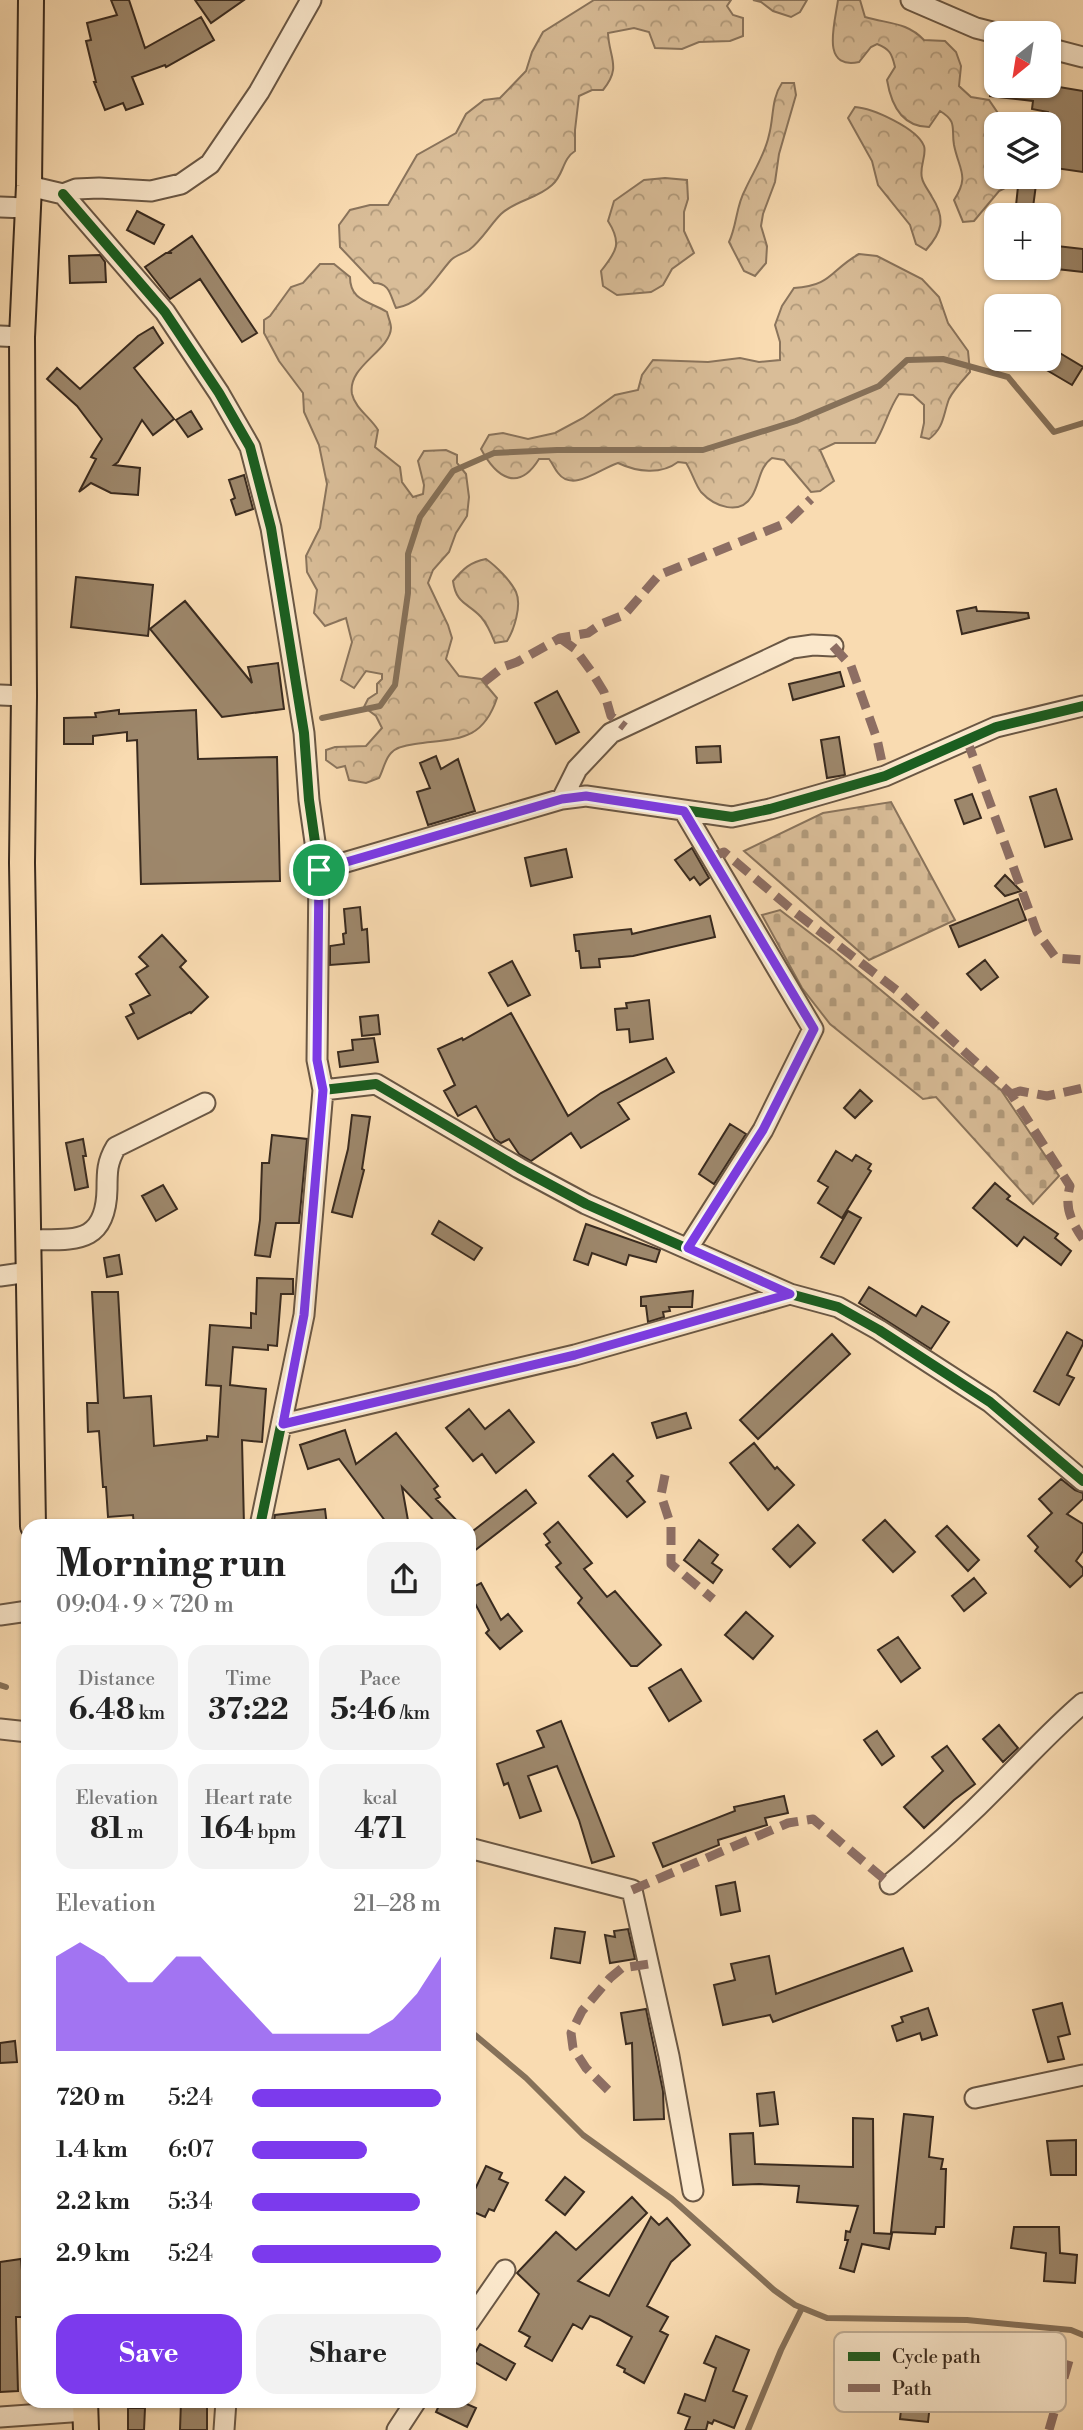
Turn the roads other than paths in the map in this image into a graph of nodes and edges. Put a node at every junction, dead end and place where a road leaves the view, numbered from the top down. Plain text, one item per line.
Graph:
1 (31, 0) edge
2 (311, 0) edge
3 (911, 0) edge
4 (984, 30) edge
5 (1061, 51) edge
6 (1083, 57) edge
7 (63, 194) junction
8 (27, 197) junction
9 (0, 207) edge
10 (11, 336) edge
11 (833, 646) dead end
12 (12, 695) edge
13 (1083, 706) edge
14 (562, 799) junction
15 (684, 811) junction
16 (319, 870) junction
17 (323, 1090) junction
18 (205, 1103) dead end
19 (29, 1240) junction
20 (688, 1248) junction
21 (29, 1272) junction
22 (0, 1276) edge
23 (790, 1294) junction
24 (283, 1424) junction
25 (1083, 1481) edge
26 (33, 1519) edge
27 (262, 1519) edge
28 (21, 1612) edge
29 (0, 1615) edge
30 (1083, 1703) edge
31 (0, 1729) edge
32 (21, 1731) edge
33 (476, 1851) edge
34 (890, 1884) dead end
35 (1083, 2076) edge
36 (975, 2098) dead end
37 (692, 2191) dead end
38 (505, 2270) dead end
39 (476, 2312) edge
40 (226, 2408) edge
41 (411, 2408) edge
42 (86, 2414) edge
43 (0, 2417) edge
44 (224, 2430) edge
45 (397, 2430) edge

1 - 8 main road
2 - 7 street
3 - 4 street
5 - 6 street
7 - 8 street
7 - 16 street
8 - 9 street
8 - 10 main road
10 - 12 main road
11 - 14 street
12 - 19 main road
13 - 15 street
14 - 15 street
14 - 16 street
15 - 20 street
16 - 17 street
17 - 20 street
17 - 24 street
18 - 19 street
19 - 21 main road
20 - 23 street
21 - 22 street
21 - 26 main road
23 - 24 street
23 - 25 street
24 - 27 street
28 - 29 street
30 - 34 street
31 - 32 street
33 - 37 street
35 - 36 street
38 - 39 street
40 - 44 street
41 - 45 street
42 - 43 street

